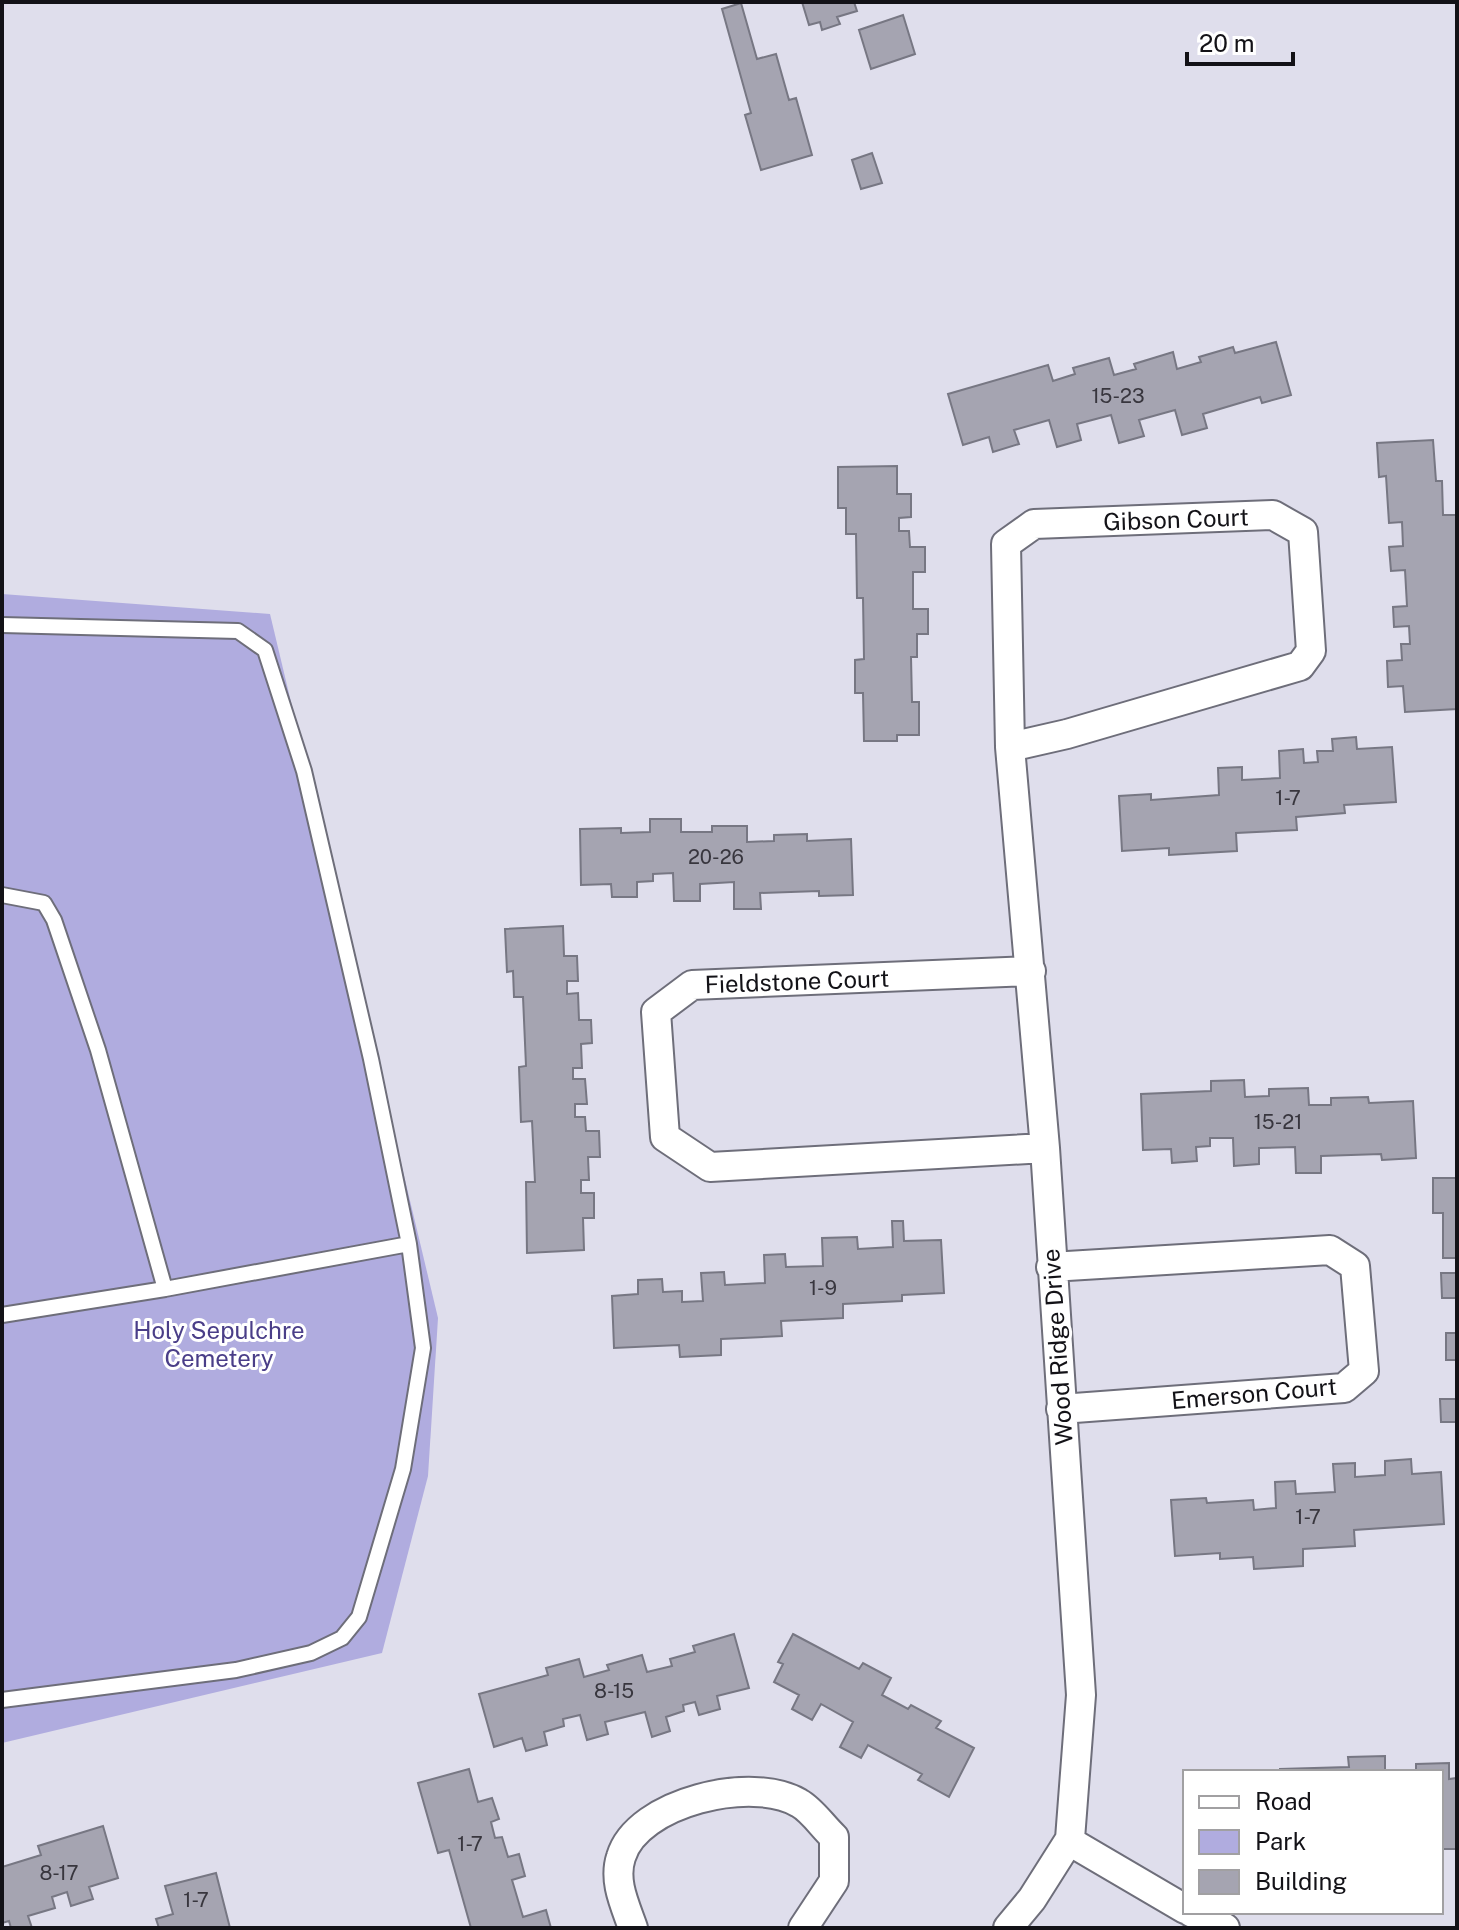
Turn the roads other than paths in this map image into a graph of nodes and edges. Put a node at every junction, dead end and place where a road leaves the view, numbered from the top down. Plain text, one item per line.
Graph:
1 (2, 625) edge
2 (1010, 747) junction
3 (2, 895) edge
4 (1031, 971) junction
5 (1045, 1148) junction
6 (409, 1244) junction
7 (1051, 1267) junction
8 (165, 1289) junction
9 (2, 1315) edge
10 (1061, 1409) junction
11 (2, 1700) edge
12 (1069, 1841) junction
13 (1183, 1908) edge
14 (1195, 1914) edge
15 (633, 1928) edge
16 (803, 1928) edge
17 (1008, 1928) edge
18 (1225, 1928) edge

1 - 6 lane
2 - 2 street, Gibson Court
2 - 4 street, Wood Ridge Drive
3 - 8 lane
4 - 5 street, Wood Ridge Drive
4 - 5 street, Fieldstone Court
5 - 7 street, Wood Ridge Drive
6 - 8 lane
6 - 11 lane
7 - 10 street, Wood Ridge Drive
7 - 10 street, Emerson Court
8 - 9 lane
10 - 12 street, Wood Ridge Drive
12 - 13 street
12 - 17 street, Wood Ridge Drive
14 - 18 street
15 - 16 street

